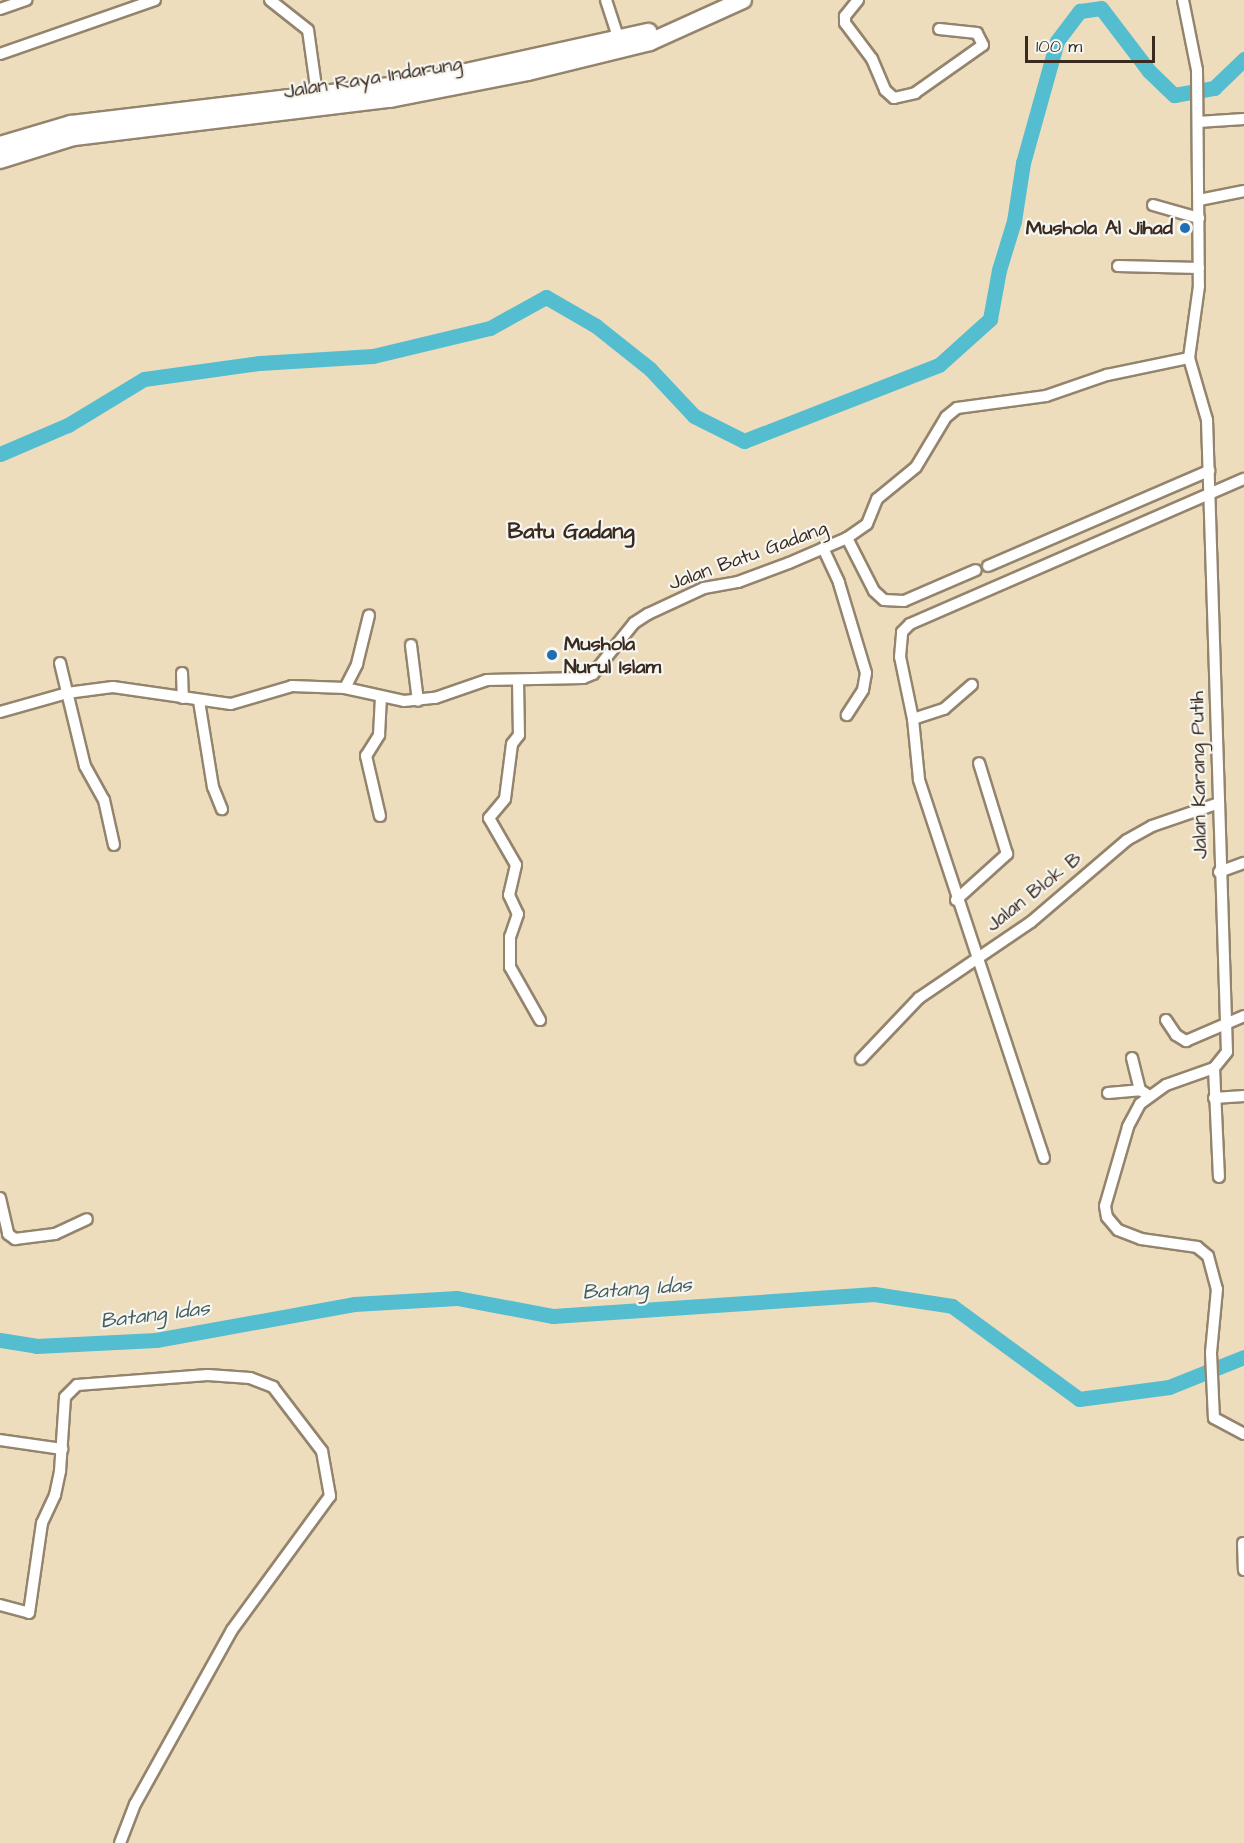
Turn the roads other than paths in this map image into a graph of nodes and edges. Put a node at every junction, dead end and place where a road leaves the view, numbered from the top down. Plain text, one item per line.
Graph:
1 (26, 0) edge
2 (155, 0) edge
3 (270, 0) edge
4 (606, 0) edge
5 (721, 0) edge
6 (742, 0) edge
7 (858, 0) edge
8 (1183, 0) edge
9 (0, 9) edge
10 (939, 29) dead end
11 (621, 45) junction
12 (0, 54) edge
13 (317, 94) junction
14 (1198, 119) junction
15 (1244, 119) edge
16 (175, 120) junction
17 (0, 145) edge
18 (0, 160) edge
19 (1244, 191) edge
20 (1199, 200) junction
21 (1153, 205) dead end
22 (1199, 218) junction
23 (1118, 266) dead end
24 (1199, 268) junction
25 (1189, 358) junction
26 (1209, 471) junction
27 (1244, 479) edge
28 (1211, 494) junction
29 (846, 538) junction
30 (823, 548) junction
31 (988, 566) dead end
32 (976, 570) dead end
33 (369, 615) dead end
34 (411, 645) dead end
35 (60, 663) dead end
36 (182, 673) dead end
37 (518, 680) junction
38 (972, 685) dead end
39 (345, 688) junction
40 (67, 693) junction
41 (183, 698) junction
42 (381, 699) junction
43 (199, 700) junction
44 (418, 700) junction
45 (0, 712) edge
46 (847, 715) dead end
47 (913, 719) junction
48 (979, 763) dead end
49 (1219, 803) junction
50 (222, 809) dead end
51 (380, 816) dead end
52 (114, 844) dead end
53 (1244, 863) edge
54 (1219, 872) junction
55 (956, 900) junction
56 (978, 957) junction
57 (1244, 1016) edge
58 (540, 1020) dead end
59 (1166, 1020) dead end
60 (1227, 1023) junction
61 (1132, 1058) dead end
62 (861, 1059) dead end
63 (1214, 1068) junction
64 (1108, 1093) dead end
65 (1144, 1093) junction
66 (1244, 1096) edge
67 (1215, 1098) junction
68 (1044, 1158) dead end
69 (1219, 1178) dead end
70 (0, 1198) edge
71 (87, 1220) dead end
72 (1244, 1434) edge
73 (0, 1440) edge
74 (62, 1449) junction
75 (1243, 1543) edge
76 (1244, 1570) edge
77 (0, 1605) edge
78 (120, 1843) edge

1 - 9 street
2 - 12 street
3 - 13 street
4 - 11 street
5 - 11 highway, Jalan Raya Indarung
6 - 11 highway, Jalan Raya Indarung
7 - 10 street
8 - 14 street, Jalan Karang Putih
11 - 13 highway, Jalan Raya Indarung
11 - 16 highway, Jalan Raya Indarung
13 - 16 highway, Jalan Raya Indarung
14 - 15 street
14 - 20 street, Jalan Karang Putih
16 - 17 highway, Jalan Raya Indarung
16 - 18 highway, Jalan Raya Indarung
19 - 20 street
20 - 22 street, Jalan Karang Putih
21 - 22 street
22 - 24 street, Jalan Karang Putih
23 - 24 street
24 - 25 street, Jalan Karang Putih
25 - 26 street, Jalan Karang Putih
25 - 29 street, Jalan Batu Gadang
26 - 28 street, Jalan Karang Putih
26 - 31 street
27 - 28 street
28 - 47 street
28 - 49 street, Jalan Karang Putih
29 - 30 street, Jalan Batu Gadang
29 - 32 street
30 - 37 street, Jalan Batu Gadang
30 - 46 street
33 - 39 street
34 - 44 street
35 - 40 street
36 - 41 street
37 - 44 street, Jalan Batu Gadang
37 - 58 street
38 - 47 street
39 - 42 street, Jalan Batu Gadang
39 - 43 street, Jalan Batu Gadang
40 - 41 street, Jalan Batu Gadang
40 - 45 street, Jalan Batu Gadang
40 - 52 street
41 - 43 street, Jalan Batu Gadang
42 - 44 street, Jalan Batu Gadang
42 - 51 street
43 - 50 street
47 - 55 street
48 - 55 street
49 - 54 street, Jalan Karang Putih
49 - 56 street, Jalan Blok B
53 - 54 street
54 - 60 street, Jalan Karang Putih
55 - 56 street
56 - 62 street, Jalan Blok B
56 - 68 street
57 - 60 street
59 - 60 street
60 - 63 street, Jalan Karang Putih
61 - 65 street
63 - 65 street
63 - 67 street
64 - 65 street
65 - 72 street
66 - 67 street
67 - 69 street
70 - 71 street
73 - 74 street
74 - 77 street
74 - 78 street
75 - 76 street

